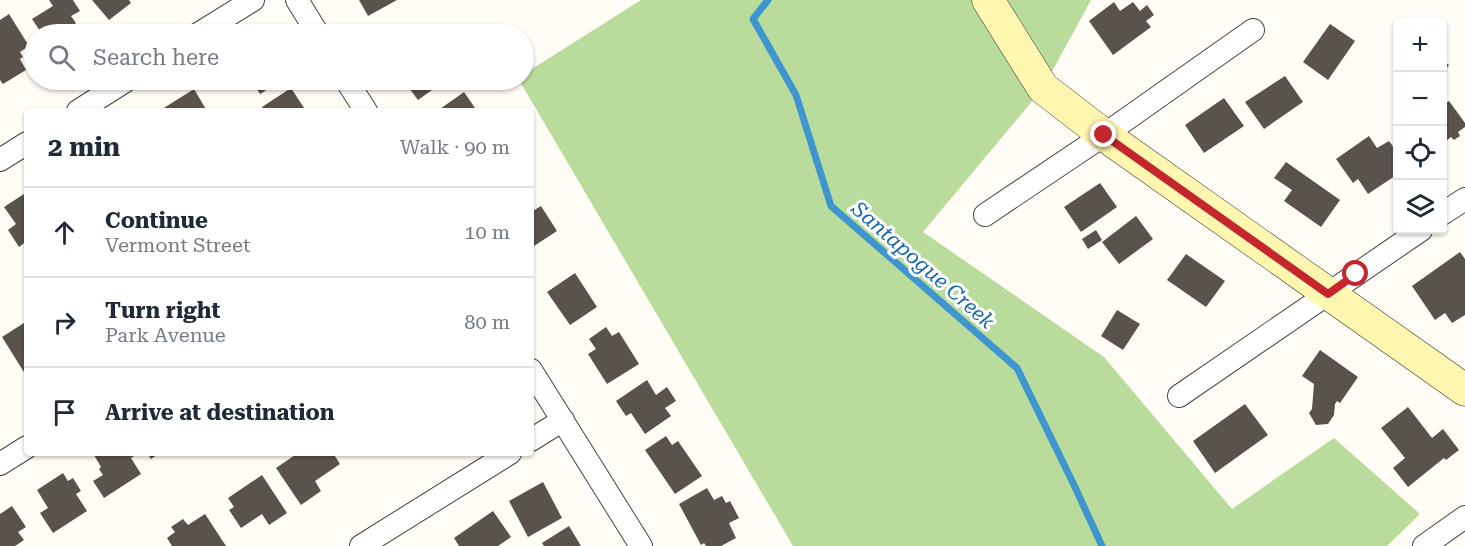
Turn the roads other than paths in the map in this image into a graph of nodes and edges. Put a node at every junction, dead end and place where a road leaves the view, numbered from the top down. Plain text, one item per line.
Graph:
1 (253, 0) edge
2 (297, 0) edge
3 (988, 0) edge
4 (214, 24) edge
5 (312, 24) edge
6 (1253, 30) dead end
7 (111, 90) edge
8 (352, 90) edge
9 (83, 108) edge
10 (364, 108) edge
11 (1104, 135) junction
12 (24, 145) edge
13 (0, 160) edge
14 (1465, 199) edge
15 (1447, 211) edge
16 (985, 215) dead end
17 (1415, 234) edge
18 (1328, 294) junction
19 (534, 375) edge
20 (1465, 390) edge
21 (1179, 396) dead end
22 (563, 420) junction
23 (534, 438) edge
24 (24, 449) edge
25 (505, 456) edge
26 (0, 464) edge
27 (1465, 517) edge
28 (361, 546) edge
29 (641, 546) edge
30 (1424, 546) edge

1 - 4 street
2 - 5 street
3 - 11 street
6 - 11 street
7 - 9 street
8 - 10 street
11 - 16 street
11 - 18 street
12 - 13 street
14 - 15 street
17 - 18 street
18 - 20 street
18 - 21 street
19 - 22 street
22 - 23 street
22 - 29 street
24 - 26 street
25 - 28 street
27 - 30 street

